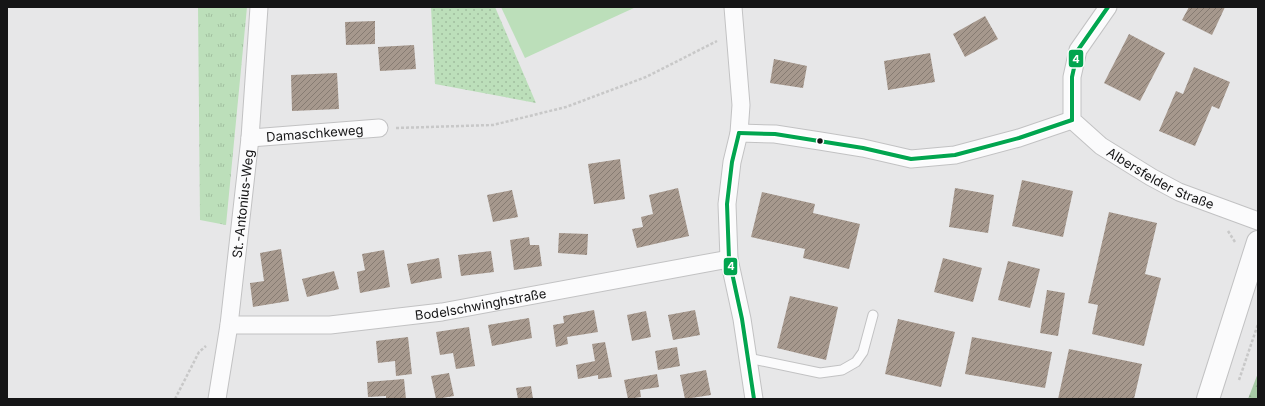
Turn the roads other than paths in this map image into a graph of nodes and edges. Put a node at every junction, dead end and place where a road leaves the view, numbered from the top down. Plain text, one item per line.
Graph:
1 (259, 7) edge
2 (733, 7) edge
3 (1108, 7) edge
4 (1072, 120) junction
5 (379, 128) road end
6 (739, 133) junction
7 (250, 138) junction
8 (1258, 221) edge
9 (1258, 242) edge
10 (729, 259) junction
11 (873, 315) dead end
12 (229, 325) junction
13 (748, 358) junction
14 (217, 399) edge
15 (754, 399) edge
16 (1208, 399) edge

1 - 7 street, St.-Antonius-Weg
2 - 6 street
3 - 4 street
4 - 6 street
4 - 8 street, Albersfelder Straße
5 - 7 street, Damaschkeweg
6 - 10 street
7 - 12 street, St.-Antonius-Weg
9 - 16 street
10 - 12 street, Bodelschwinghstraße
10 - 13 street
11 - 13 lane
12 - 14 street, St.-Antonius-Weg
13 - 15 street

